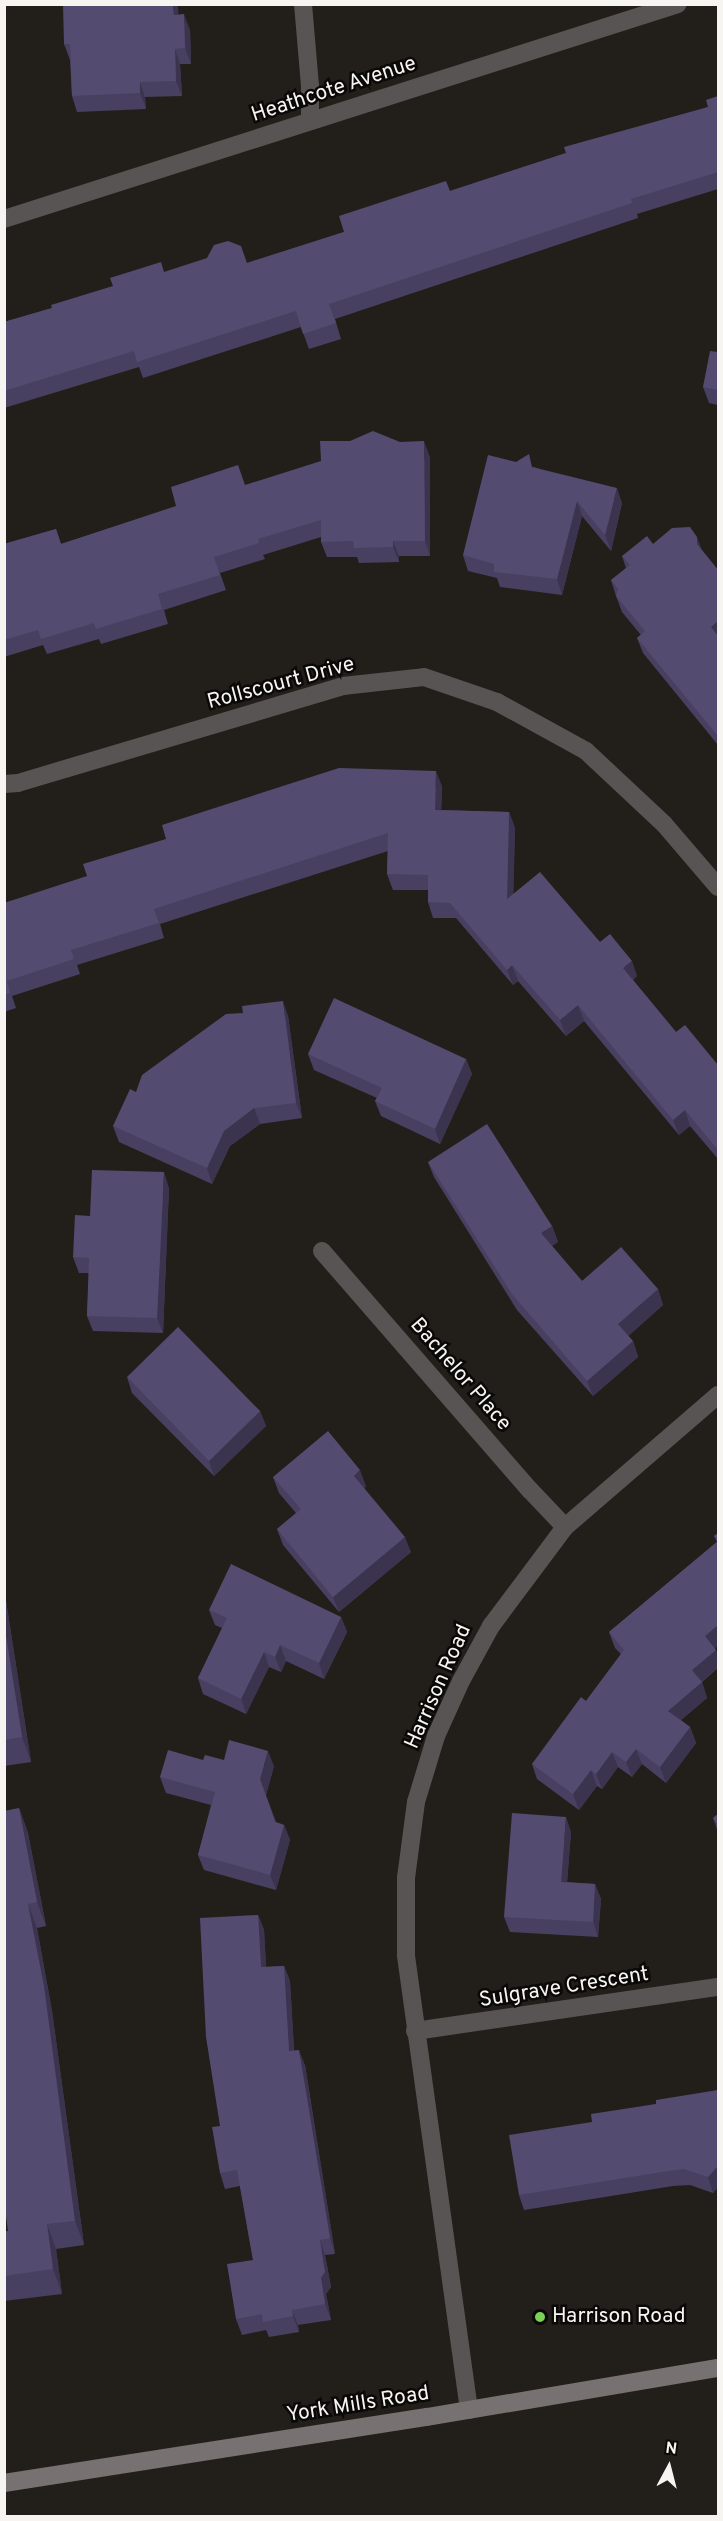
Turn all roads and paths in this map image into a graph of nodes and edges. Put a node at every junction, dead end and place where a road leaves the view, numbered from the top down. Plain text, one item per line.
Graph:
1 (303, 4) edge
2 (678, 4) edge
3 (310, 121) junction
4 (4, 219) edge
5 (4, 784) edge
6 (718, 887) edge
7 (322, 1251) dead end
8 (718, 1395) edge
9 (565, 1527) junction
10 (718, 1987) edge
11 (415, 2031) junction
12 (718, 2368) edge
13 (469, 2410) junction
14 (4, 2482) edge

1 - 3 street
2 - 3 street, Heathcote Avenue
3 - 4 street, Heathcote Avenue
5 - 6 street, Rollscourt Drive
7 - 9 street, Bachelor Place
8 - 9 street, Harrison Road
9 - 11 street, Harrison Road
10 - 11 street, Sulgrave Crescent
11 - 13 street, Harrison Road
12 - 13 main road, York Mills Road
13 - 14 main road, York Mills Road

